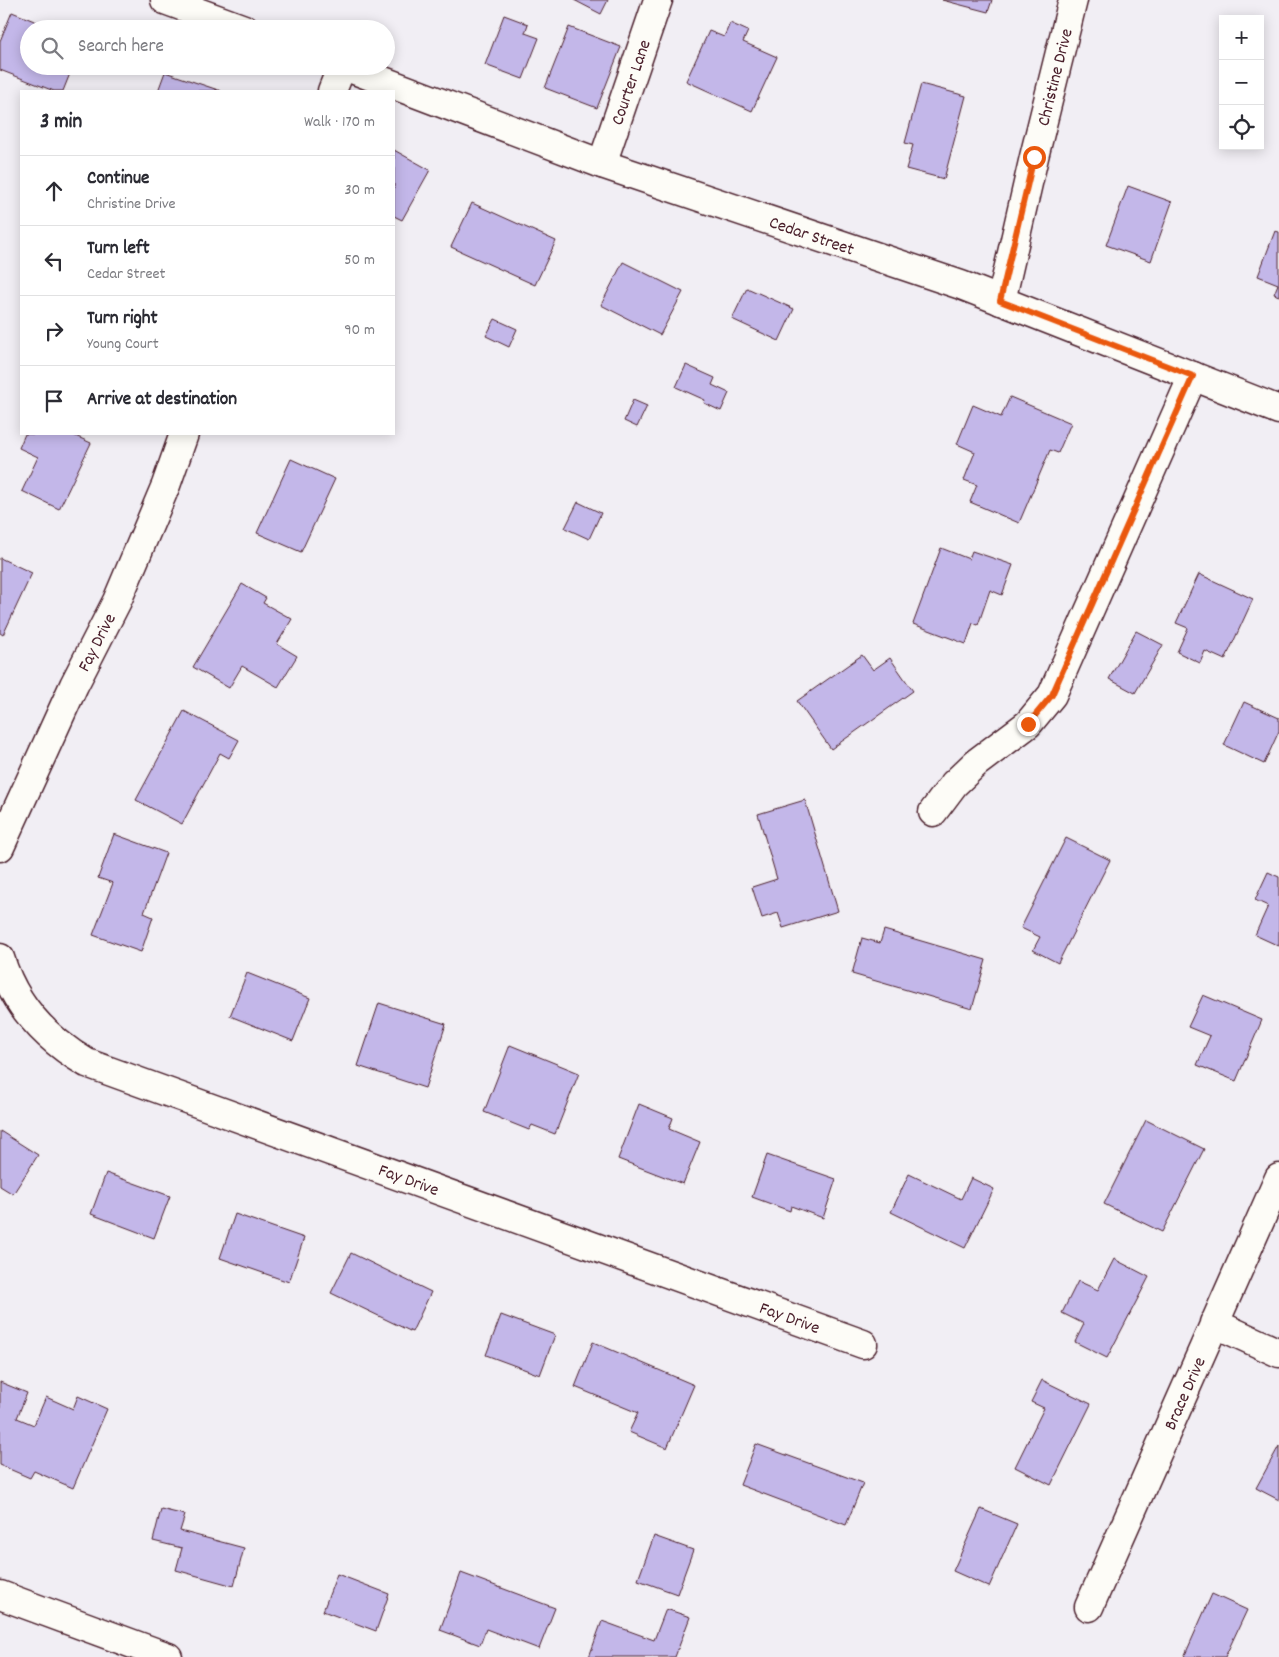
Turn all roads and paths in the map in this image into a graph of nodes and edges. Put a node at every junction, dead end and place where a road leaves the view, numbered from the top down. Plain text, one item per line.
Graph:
1 (165, 0) edge
2 (658, 0) edge
3 (1074, 0) edge
4 (219, 20) edge
5 (339, 75) edge
6 (367, 75) edge
7 (332, 90) edge
8 (602, 164) junction
9 (1000, 301) junction
10 (1193, 376) junction
11 (1279, 410) edge
12 (184, 435) edge
13 (933, 812) dead end
14 (0, 848) edge
15 (0, 958) edge
16 (1279, 1178) edge
17 (1214, 1323) junction
18 (864, 1344) dead end
19 (1279, 1353) edge
20 (0, 1594) edge
21 (1089, 1607) dead end
22 (168, 1657) edge

1 - 4 street
2 - 8 street, Courter Lane
3 - 9 street, Christine Drive
5 - 7 street
6 - 8 street, Cedar Street
8 - 9 street, Cedar Street
9 - 10 street, Cedar Street
10 - 11 street, Cedar Street
10 - 13 street
12 - 14 street, Fay Drive
15 - 18 street, Fay Drive
16 - 17 street, Brace Drive
17 - 19 street
17 - 21 street, Brace Drive
20 - 22 street

